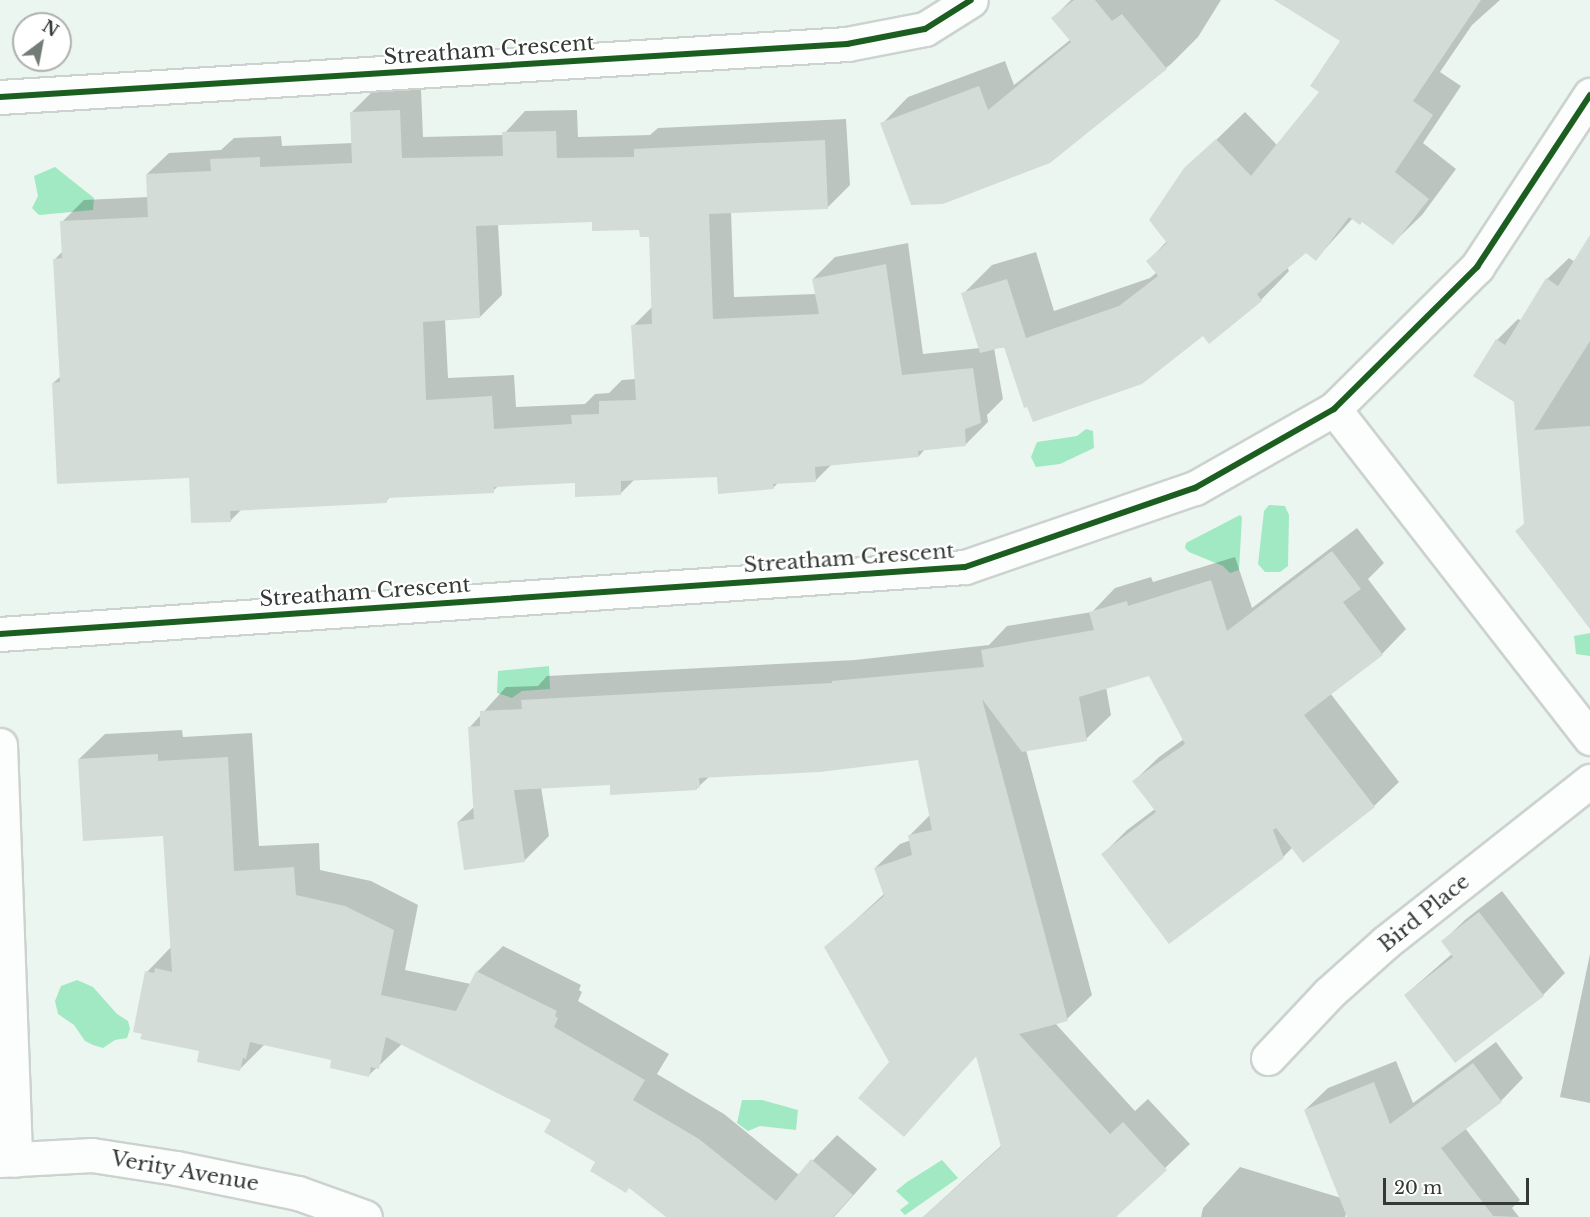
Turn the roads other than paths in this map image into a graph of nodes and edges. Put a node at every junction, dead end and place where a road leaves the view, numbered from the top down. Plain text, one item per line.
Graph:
1 (970, 0) edge
2 (1590, 95) edge
3 (0, 97) edge
4 (1334, 409) junction
5 (0, 634) edge
6 (1590, 738) edge
7 (0, 745) edge
8 (1590, 781) edge
9 (1268, 1058) dead end
10 (8, 1160) edge
11 (365, 1217) edge

1 - 3 street, Streatham Crescent
2 - 4 street, Streatham Crescent
4 - 5 street, Streatham Crescent
4 - 6 street
7 - 10 street
8 - 9 street, Bird Place
10 - 11 street, Verity Avenue

